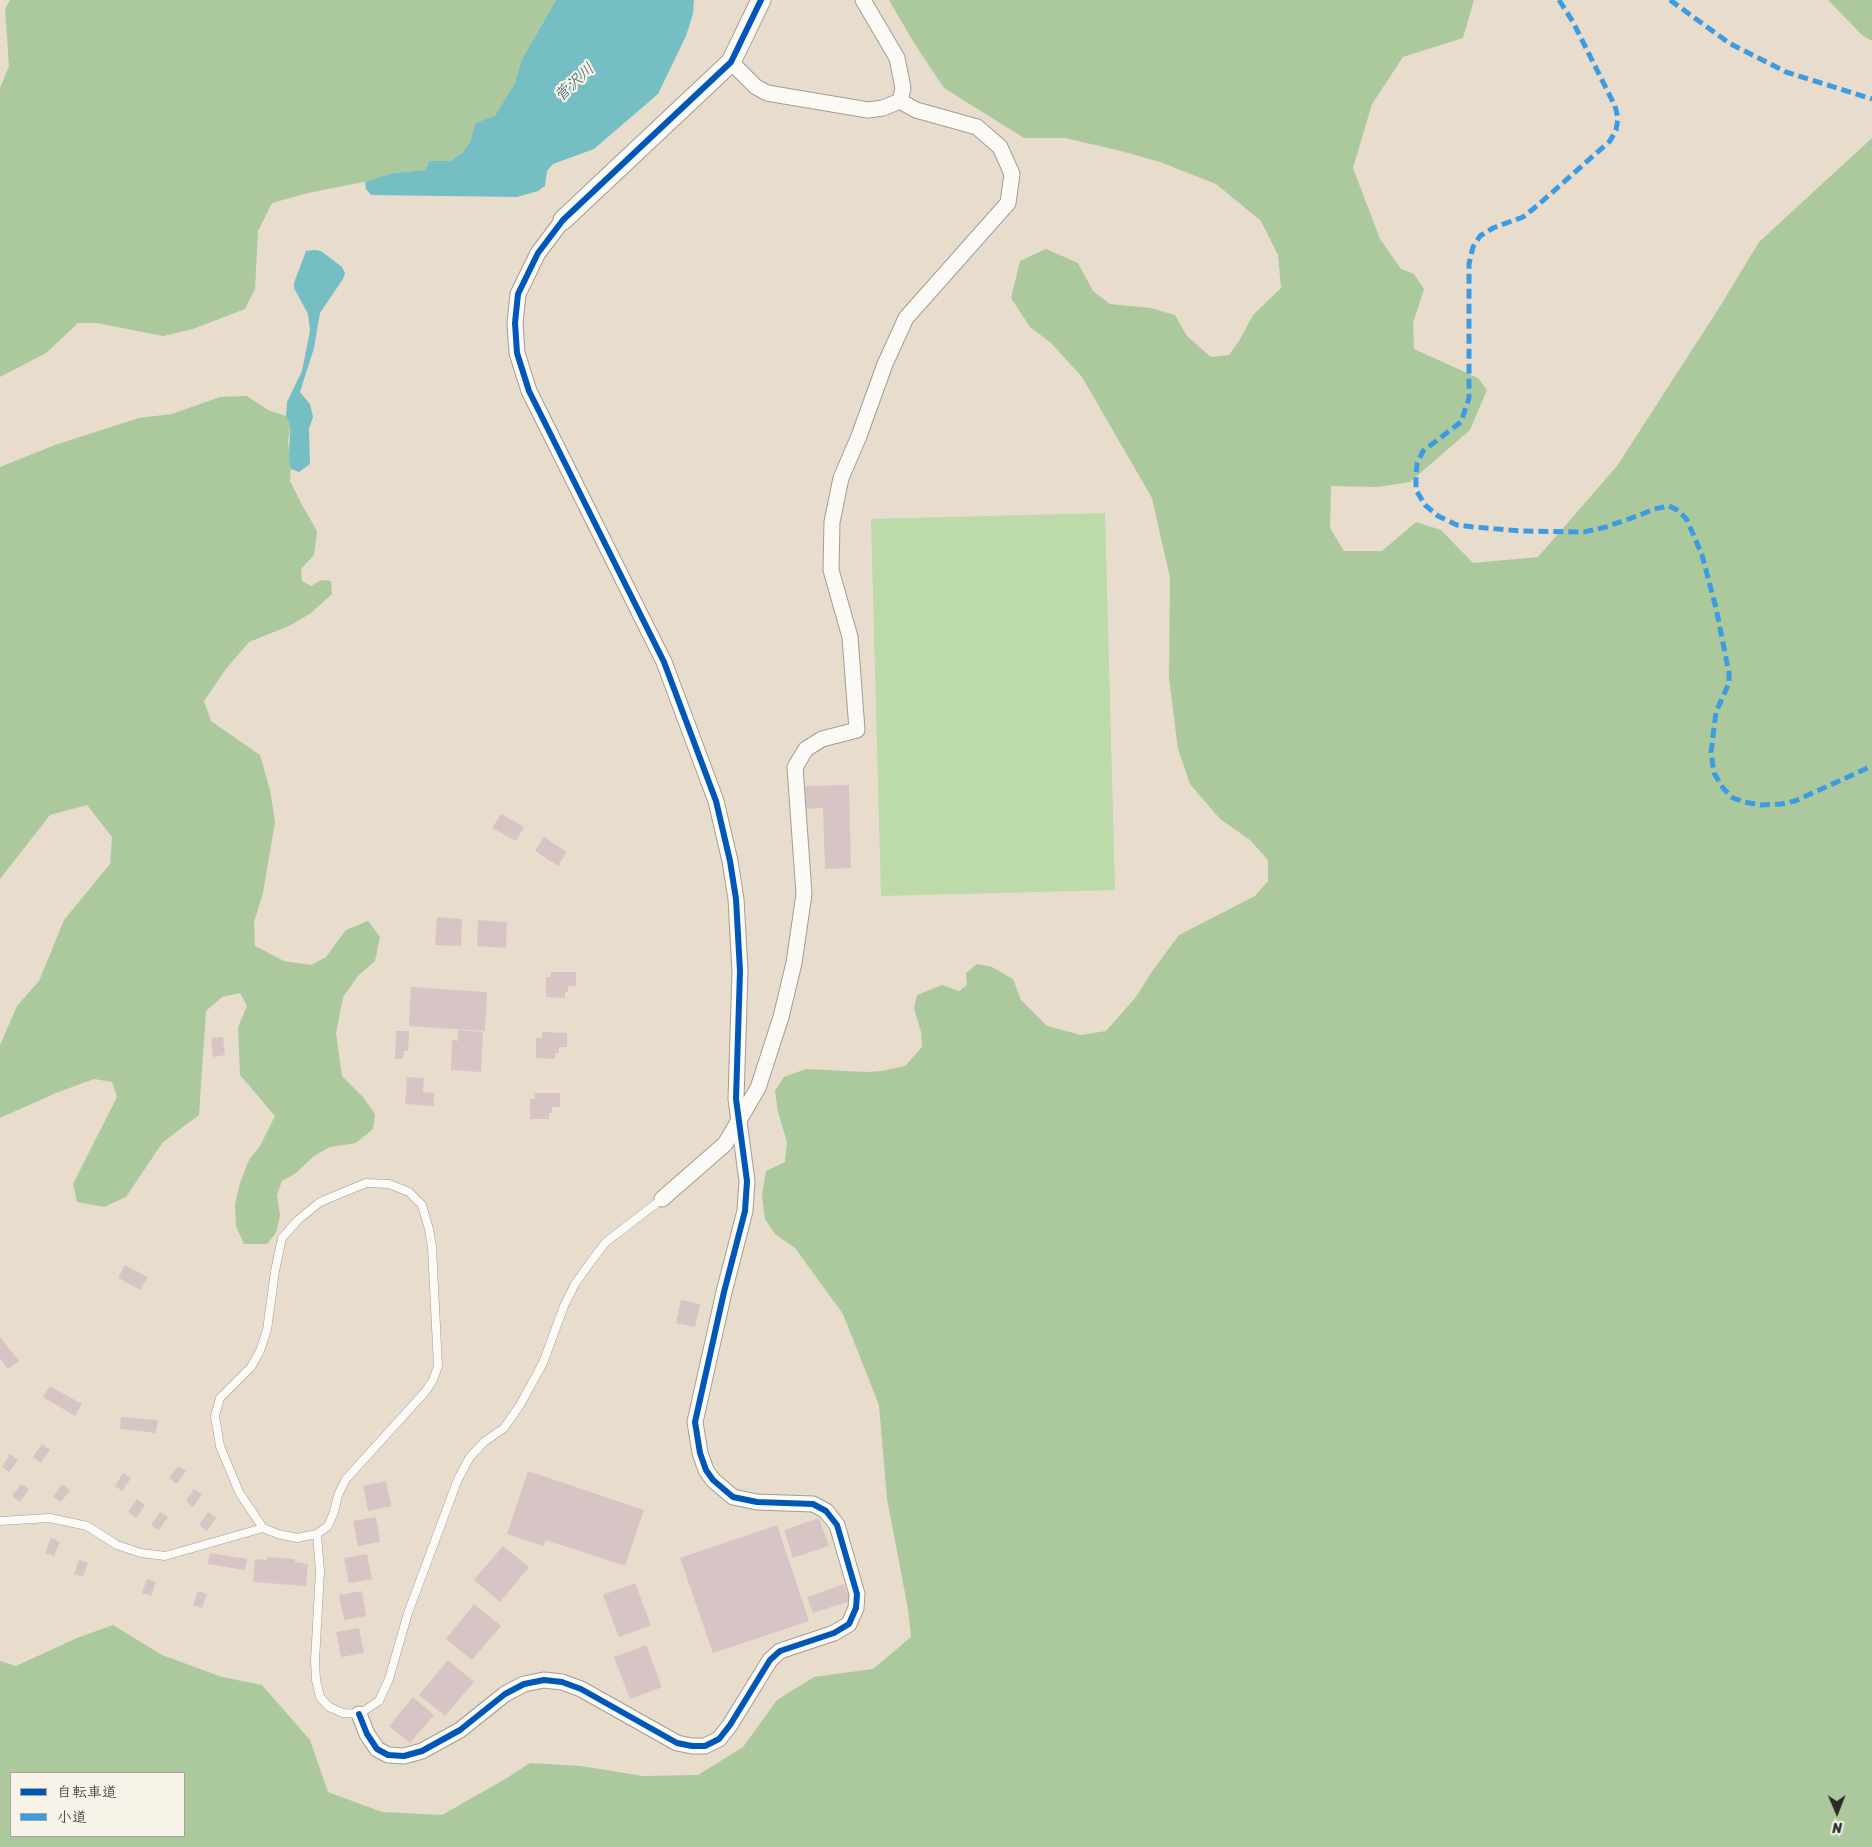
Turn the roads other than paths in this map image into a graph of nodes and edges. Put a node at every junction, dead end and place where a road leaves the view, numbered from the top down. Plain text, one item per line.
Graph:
1 (761, 0) edge
2 (863, 0) edge
3 (730, 62) junction
4 (900, 101) junction
5 (563, 220) joint
6 (740, 1121) junction
7 (662, 1199) joint
8 (0, 1521) edge
9 (263, 1528) junction
10 (317, 1534) junction
11 (359, 1714) junction

1 - 3 street
2 - 4 street
3 - 4 street
3 - 5 street
4 - 6 street
5 - 6 street
6 - 7 street
6 - 11 street
7 - 11 lane
8 - 9 lane
9 - 10 lane
9 - 10 lane
10 - 11 lane

